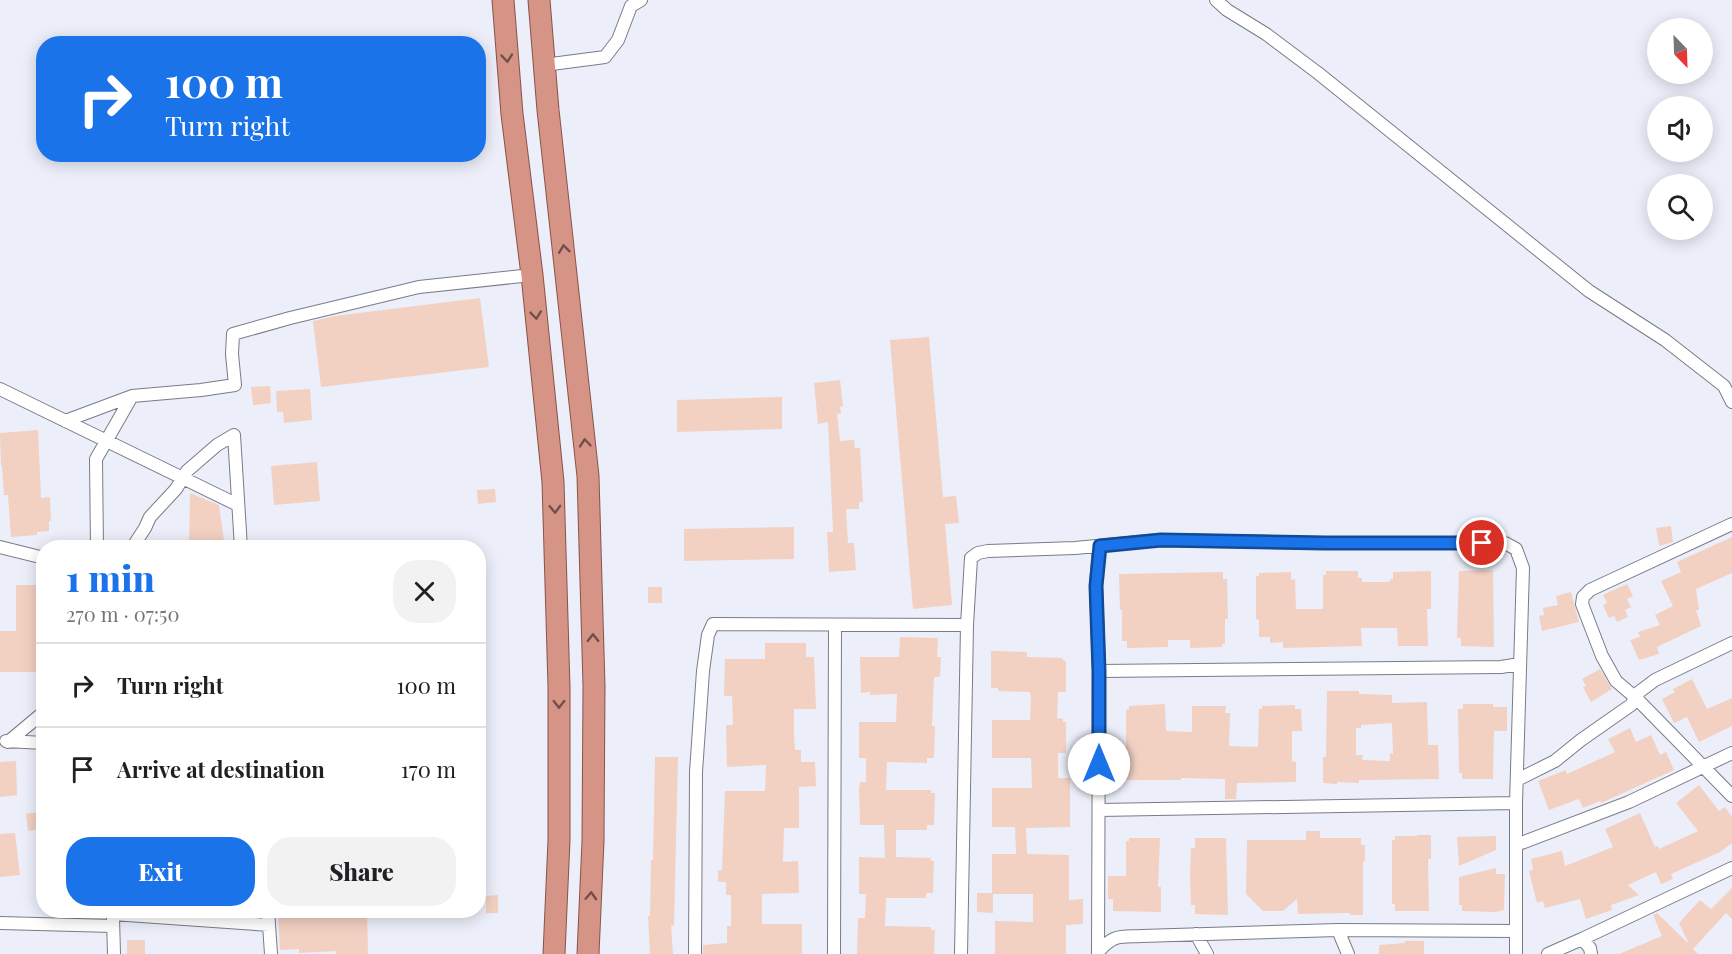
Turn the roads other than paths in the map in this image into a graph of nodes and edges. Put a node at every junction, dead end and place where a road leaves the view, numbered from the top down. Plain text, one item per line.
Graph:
1 (503, 0) edge
2 (539, 0) edge
3 (641, 0) edge
4 (1216, 0) edge
5 (544, 65) junction
6 (532, 275) junction
7 (0, 389) edge
8 (132, 396) junction
9 (1732, 402) edge
10 (65, 421) junction
11 (106, 441) junction
12 (182, 478) junction
13 (238, 505) junction
14 (1732, 524) edge
15 (97, 540) edge
16 (137, 540) edge
17 (240, 540) edge
18 (1100, 546) junction
19 (0, 547) edge
20 (36, 556) edge
21 (835, 625) junction
22 (967, 625) junction
23 (1732, 643) edge
24 (1520, 664) junction
25 (1099, 671) junction
26 (1636, 698) junction
27 (36, 718) edge
28 (4, 741) edge
29 (36, 743) edge
30 (1732, 753) edge
31 (1705, 766) junction
32 (1517, 780) junction
33 (1732, 796) edge
34 (1516, 803) junction
35 (1099, 810) junction
36 (1516, 845) junction
37 (1732, 868) edge
38 (94, 918) edge
39 (113, 918) edge
40 (132, 918) edge
41 (269, 918) edge
42 (0, 923) edge
43 (269, 925) junction
44 (1338, 930) junction
45 (1516, 931) junction
46 (1196, 934) junction
47 (1582, 939) junction
48 (1098, 953) edge
49 (114, 954) edge
50 (271, 954) edge
51 (554, 954) edge
52 (588, 954) edge
53 (695, 954) edge
54 (834, 954) edge
55 (961, 954) edge
56 (1207, 954) edge
57 (1348, 954) edge
58 (1516, 954) edge
59 (1548, 954) edge
60 (1591, 954) edge

1 -> 6 highway
2 - 5 highway
3 - 5 street
4 - 9 street
52 -> 5 highway
6 - 8 street
6 -> 51 highway
7 - 10 street
8 - 10 street
8 - 11 street
10 - 11 street
11 - 12 street
11 - 15 street
12 - 13 street
12 - 13 street
12 - 16 street
13 - 17 street
14 - 26 street
18 - 22 street
18 - 24 street
18 - 25 street
19 - 20 street
21 - 22 street
21 - 53 street
21 - 54 street
22 - 55 street
23 - 26 street
24 - 25 street
24 - 32 street
25 - 35 street
26 - 31 street
26 - 32 street
27 - 28 street
28 - 29 street
30 - 31 street
31 - 33 street
31 - 36 street
32 - 34 street
34 - 35 street
34 - 36 street
35 - 48 street
36 - 45 street
37 - 47 street
38 - 42 street
39 - 49 street
40 - 43 street
41 - 43 street
43 - 50 street
44 - 45 street
44 - 46 street
44 - 57 street
45 - 58 street
46 - 48 street
46 - 56 street
47 - 59 street
47 - 60 street

